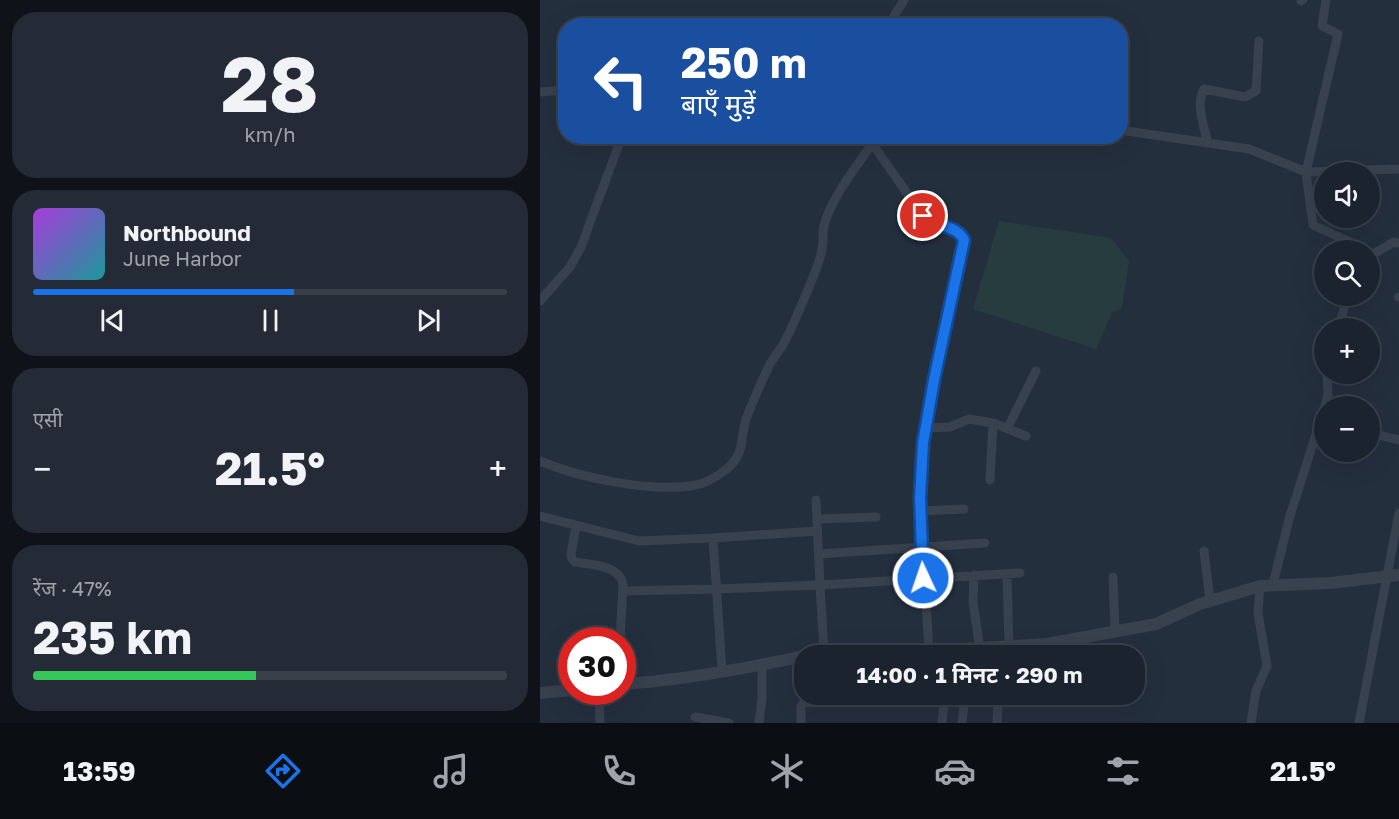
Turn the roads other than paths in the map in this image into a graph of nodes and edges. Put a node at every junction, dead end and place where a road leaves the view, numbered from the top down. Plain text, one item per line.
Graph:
1 (904, 0) edge
2 (1325, 0) edge
3 (893, 18) edge
4 (1259, 41) dead end
5 (558, 91) edge
6 (540, 92) edge
7 (1128, 131) edge
8 (1208, 143) junction
9 (619, 144) edge
10 (868, 144) edge
11 (873, 144) edge
12 (1399, 169) edge
13 (1306, 172) junction
14 (1346, 240) edge
15 (1399, 243) edge
16 (1380, 250) edge
17 (540, 301) edge
18 (1036, 371) dead end
19 (993, 423) junction
20 (1008, 427) junction
21 (926, 428) junction
22 (1380, 435) edge
23 (1026, 436) dead end
24 (1399, 440) edge
25 (1314, 448) edge
26 (540, 461) edge
27 (990, 480) dead end
28 (816, 500) dead end
29 (964, 509) dead end
30 (920, 511) junction
31 (1399, 513) edge
32 (540, 516) edge
33 (876, 517) dead end
34 (817, 519) junction
35 (576, 525) junction
36 (818, 531) junction
37 (712, 538) junction
38 (985, 543) dead end
39 (921, 547) junction
40 (1204, 551) dead end
41 (819, 554) junction
42 (1020, 573) dead end
43 (1007, 574) junction
44 (974, 575) junction
45 (1393, 576) edge
46 (1113, 577) dead end
47 (923, 578) junction
48 (1273, 584) junction
49 (820, 585) junction
50 (1260, 586) junction
51 (716, 589) junction
52 (623, 591) junction
53 (1210, 601) junction
54 (621, 627) edge
55 (1115, 632) junction
56 (824, 645) edge
57 (929, 645) edge
58 (974, 645) edge
59 (1009, 645) edge
60 (1028, 645) edge
61 (794, 658) edge
62 (762, 665) junction
63 (722, 672) junction
64 (636, 683) edge
65 (558, 691) edge
66 (540, 693) edge
67 (600, 705) edge
68 (802, 705) edge
69 (944, 705) edge
70 (964, 705) edge
71 (998, 705) edge
72 (695, 717) dead end
73 (600, 723) edge
74 (729, 723) edge
75 (759, 723) edge
76 (801, 723) edge
77 (942, 723) edge
78 (962, 723) edge
79 (997, 723) edge
80 (1251, 723) edge
81 (1359, 723) edge

1 - 3 street
2 - 13 street
4 - 8 street
5 - 6 street
7 - 8 street
8 - 13 street
9 - 17 street
10 - 26 street
11 - 21 street
12 - 13 street
13 - 14 street
15 - 16 street
18 - 20 street
19 - 20 street
19 - 21 street
19 - 27 street
20 - 23 street
21 - 30 street
22 - 24 street
25 - 48 street
28 - 34 street
29 - 30 street
30 - 39 street
31 - 45 street
32 - 35 street
33 - 34 street
34 - 36 street
35 - 37 street
35 - 52 street
36 - 37 street
36 - 41 street
37 - 51 street
38 - 39 street
39 - 41 street
39 - 47 street
40 - 53 street
41 - 49 street
42 - 43 street
43 - 44 street
43 - 59 street
44 - 47 street
44 - 58 street
45 - 48 street
45 - 81 street
46 - 55 street
47 - 49 street
47 - 57 street
48 - 50 street
49 - 51 street
49 - 56 street
50 - 53 street
50 - 80 street
51 - 52 street
51 - 63 street
52 - 54 street
53 - 55 street
55 - 60 street
61 - 62 street
62 - 63 street
62 - 75 street
63 - 64 street
65 - 66 street
67 - 73 street
68 - 76 street
69 - 77 street
70 - 78 street
71 - 79 street
72 - 74 street

